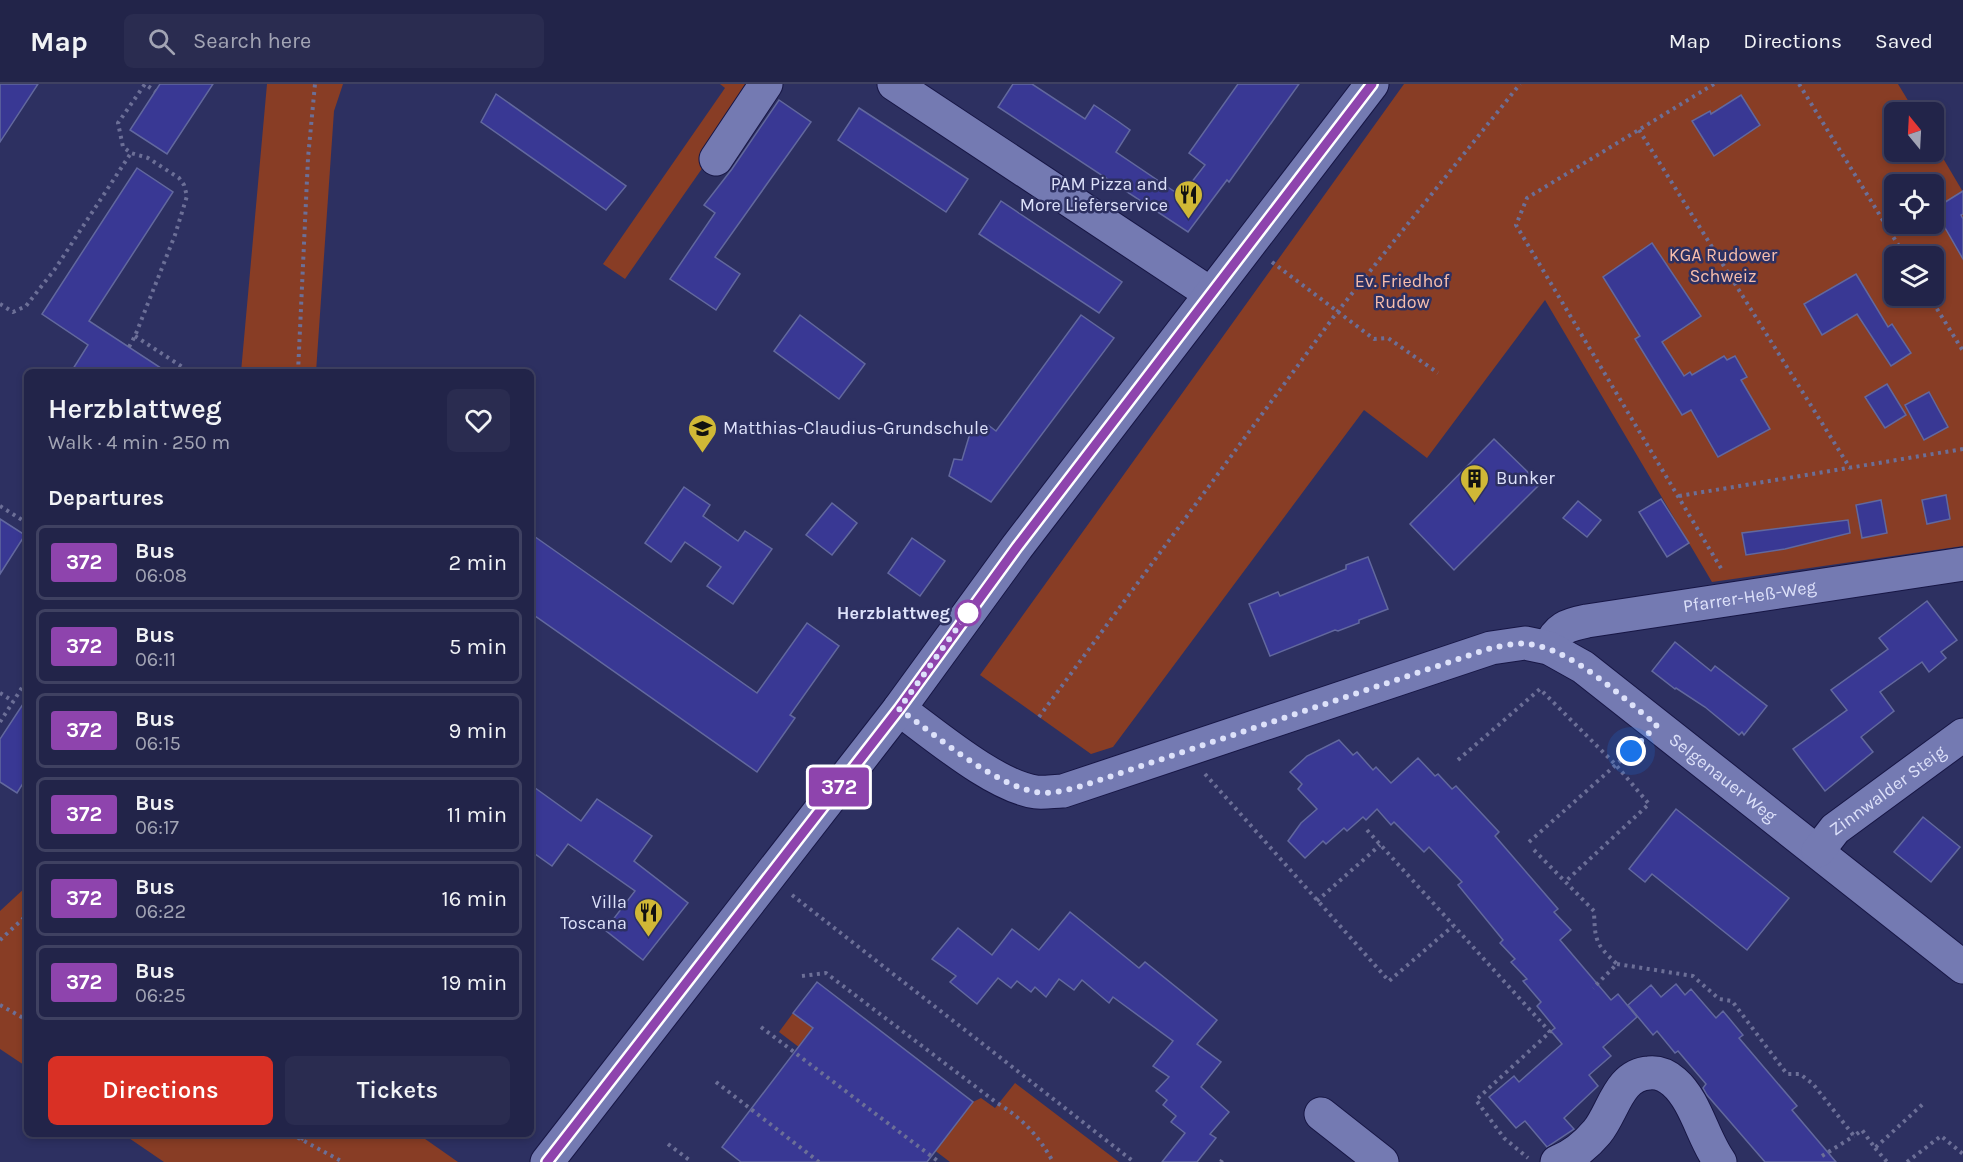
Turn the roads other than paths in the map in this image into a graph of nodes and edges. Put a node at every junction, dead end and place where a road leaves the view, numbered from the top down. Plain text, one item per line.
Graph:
1 (766, 84) edge
2 (1372, 84) edge
3 (898, 85) edge
4 (716, 159) dead end
5 (1211, 294) junction
6 (1963, 564) edge
7 (1549, 648) junction
8 (899, 709) junction
9 (1963, 735) edge
10 (1818, 851) junction
11 (1963, 967) edge
12 (1321, 1114) dead end
13 (547, 1162) edge
14 (1382, 1162) edge
15 (1557, 1162) edge
16 (1720, 1162) edge

1 - 4 street
2 - 5 street
3 - 5 street
5 - 8 street
6 - 7 street, Pfarrer-Heß-Weg
7 - 8 street, Selgenauer Weg
7 - 10 street, Selgenauer Weg
8 - 13 street
9 - 10 street, Zinnwalder Steig
10 - 11 street, Selgenauer Weg
12 - 14 street
15 - 16 street

